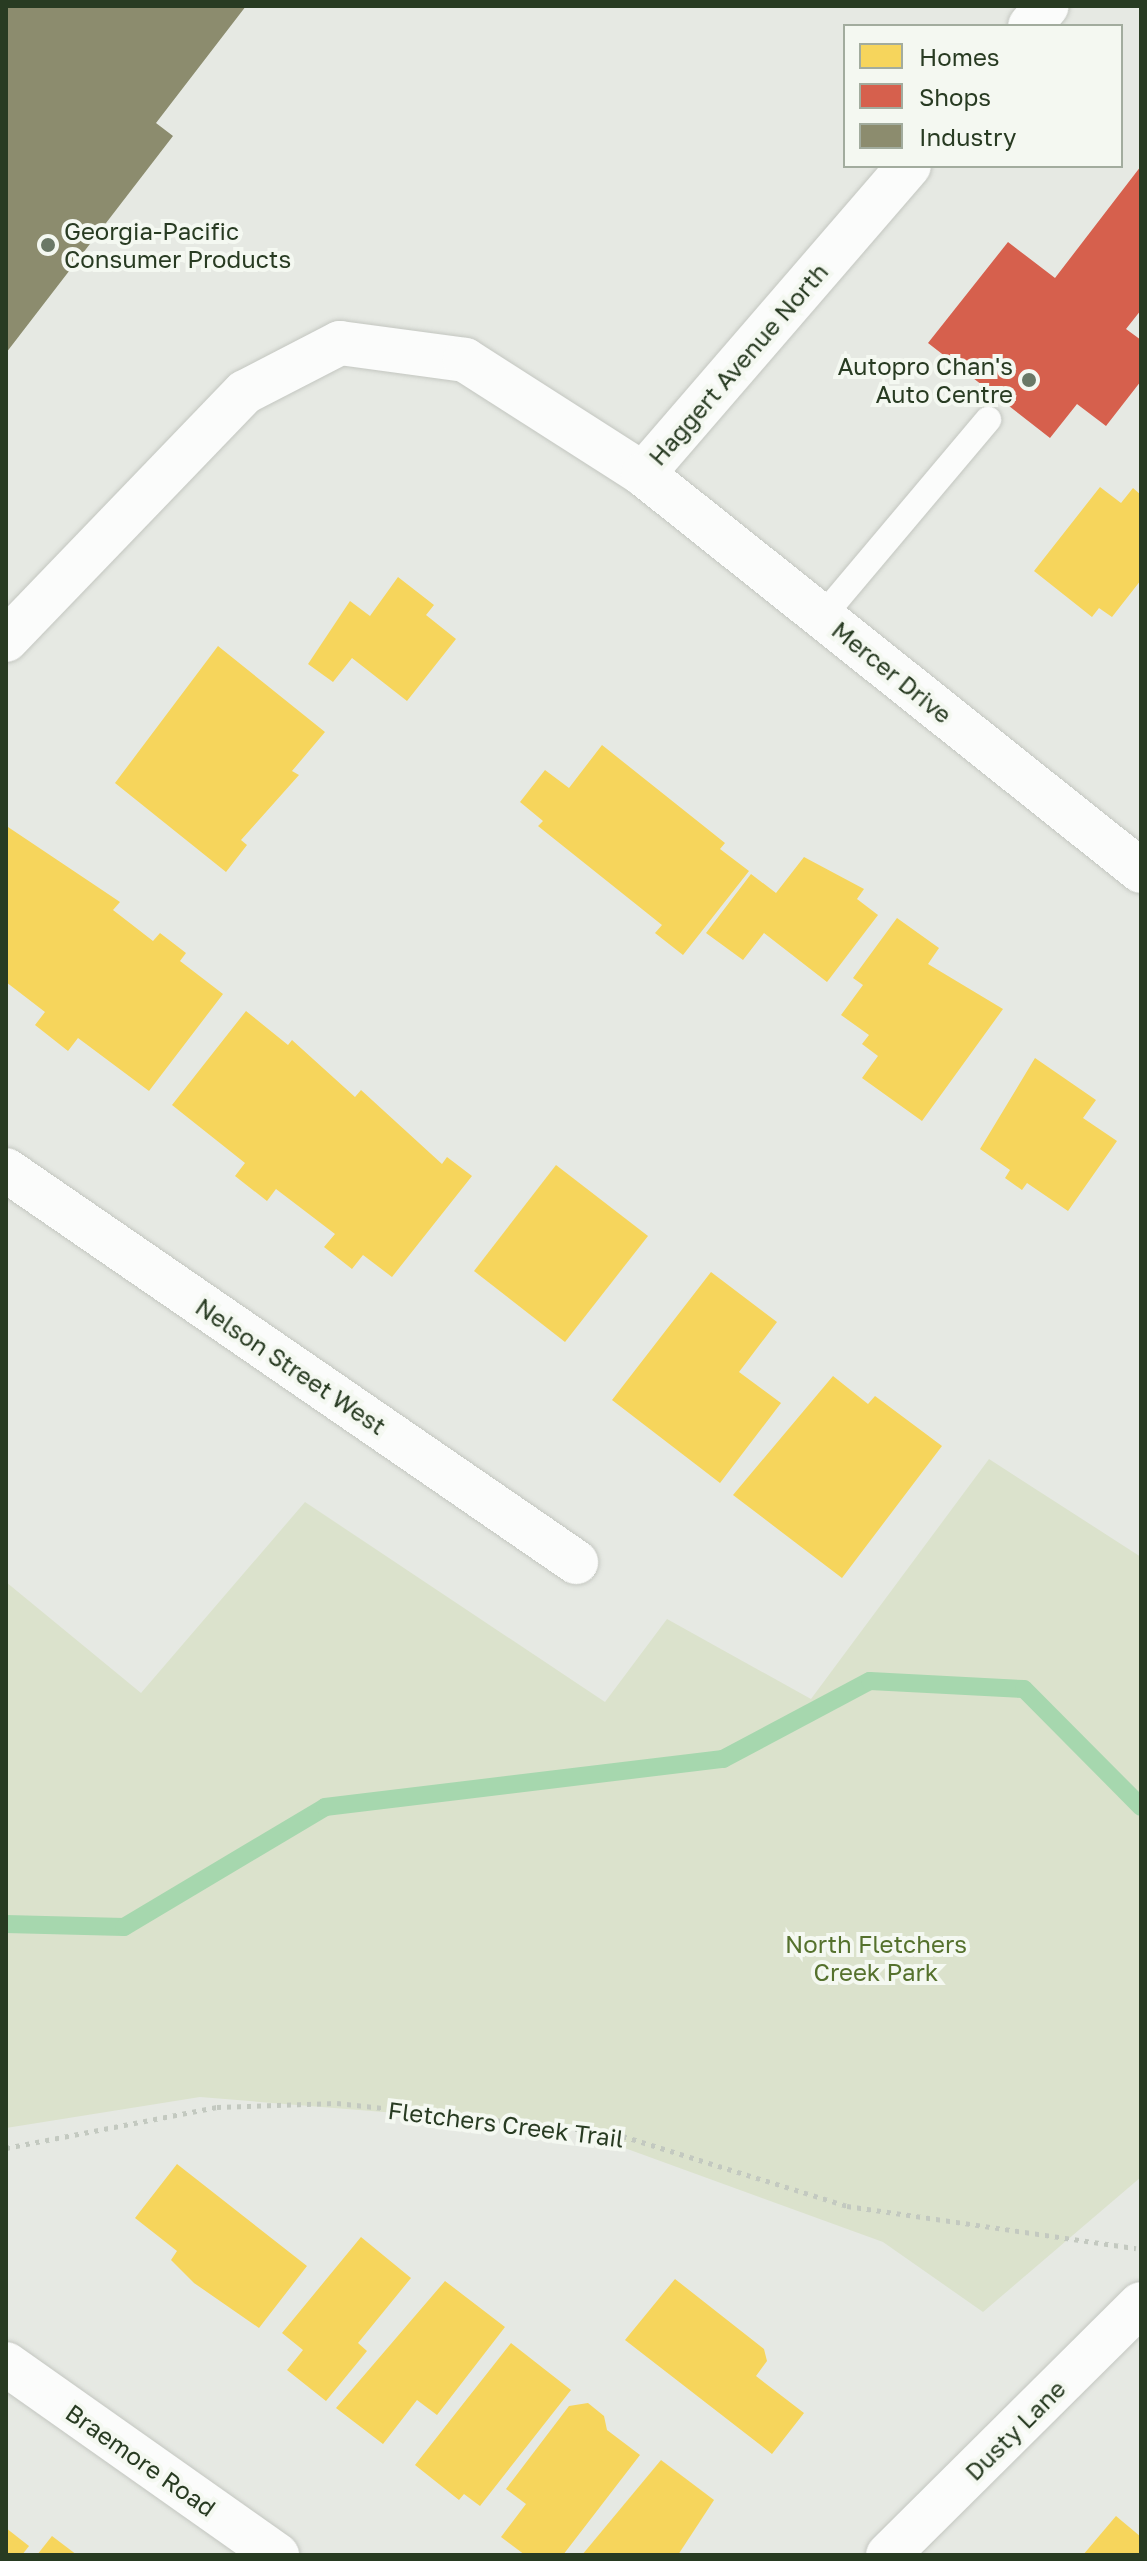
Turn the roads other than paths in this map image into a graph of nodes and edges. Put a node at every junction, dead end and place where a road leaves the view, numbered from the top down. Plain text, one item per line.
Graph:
1 (1047, 6) edge
2 (1032, 24) edge
3 (907, 168) edge
4 (988, 420) dead end
5 (643, 474) junction
6 (822, 617) junction
7 (6, 640) edge
8 (1141, 871) edge
9 (6, 1170) edge
10 (576, 1562) dead end
11 (1141, 2304) edge
12 (6, 2364) edge
13 (277, 2555) edge
14 (888, 2555) edge

1 - 2 street
3 - 5 street, Haggert Avenue North
4 - 6 lane
5 - 6 street, Mercer Drive
5 - 7 street, Haggert Avenue North
6 - 8 street, Mercer Drive
9 - 10 street, Nelson Street West
11 - 14 street, Dusty Lane
12 - 13 street, Braemore Road

